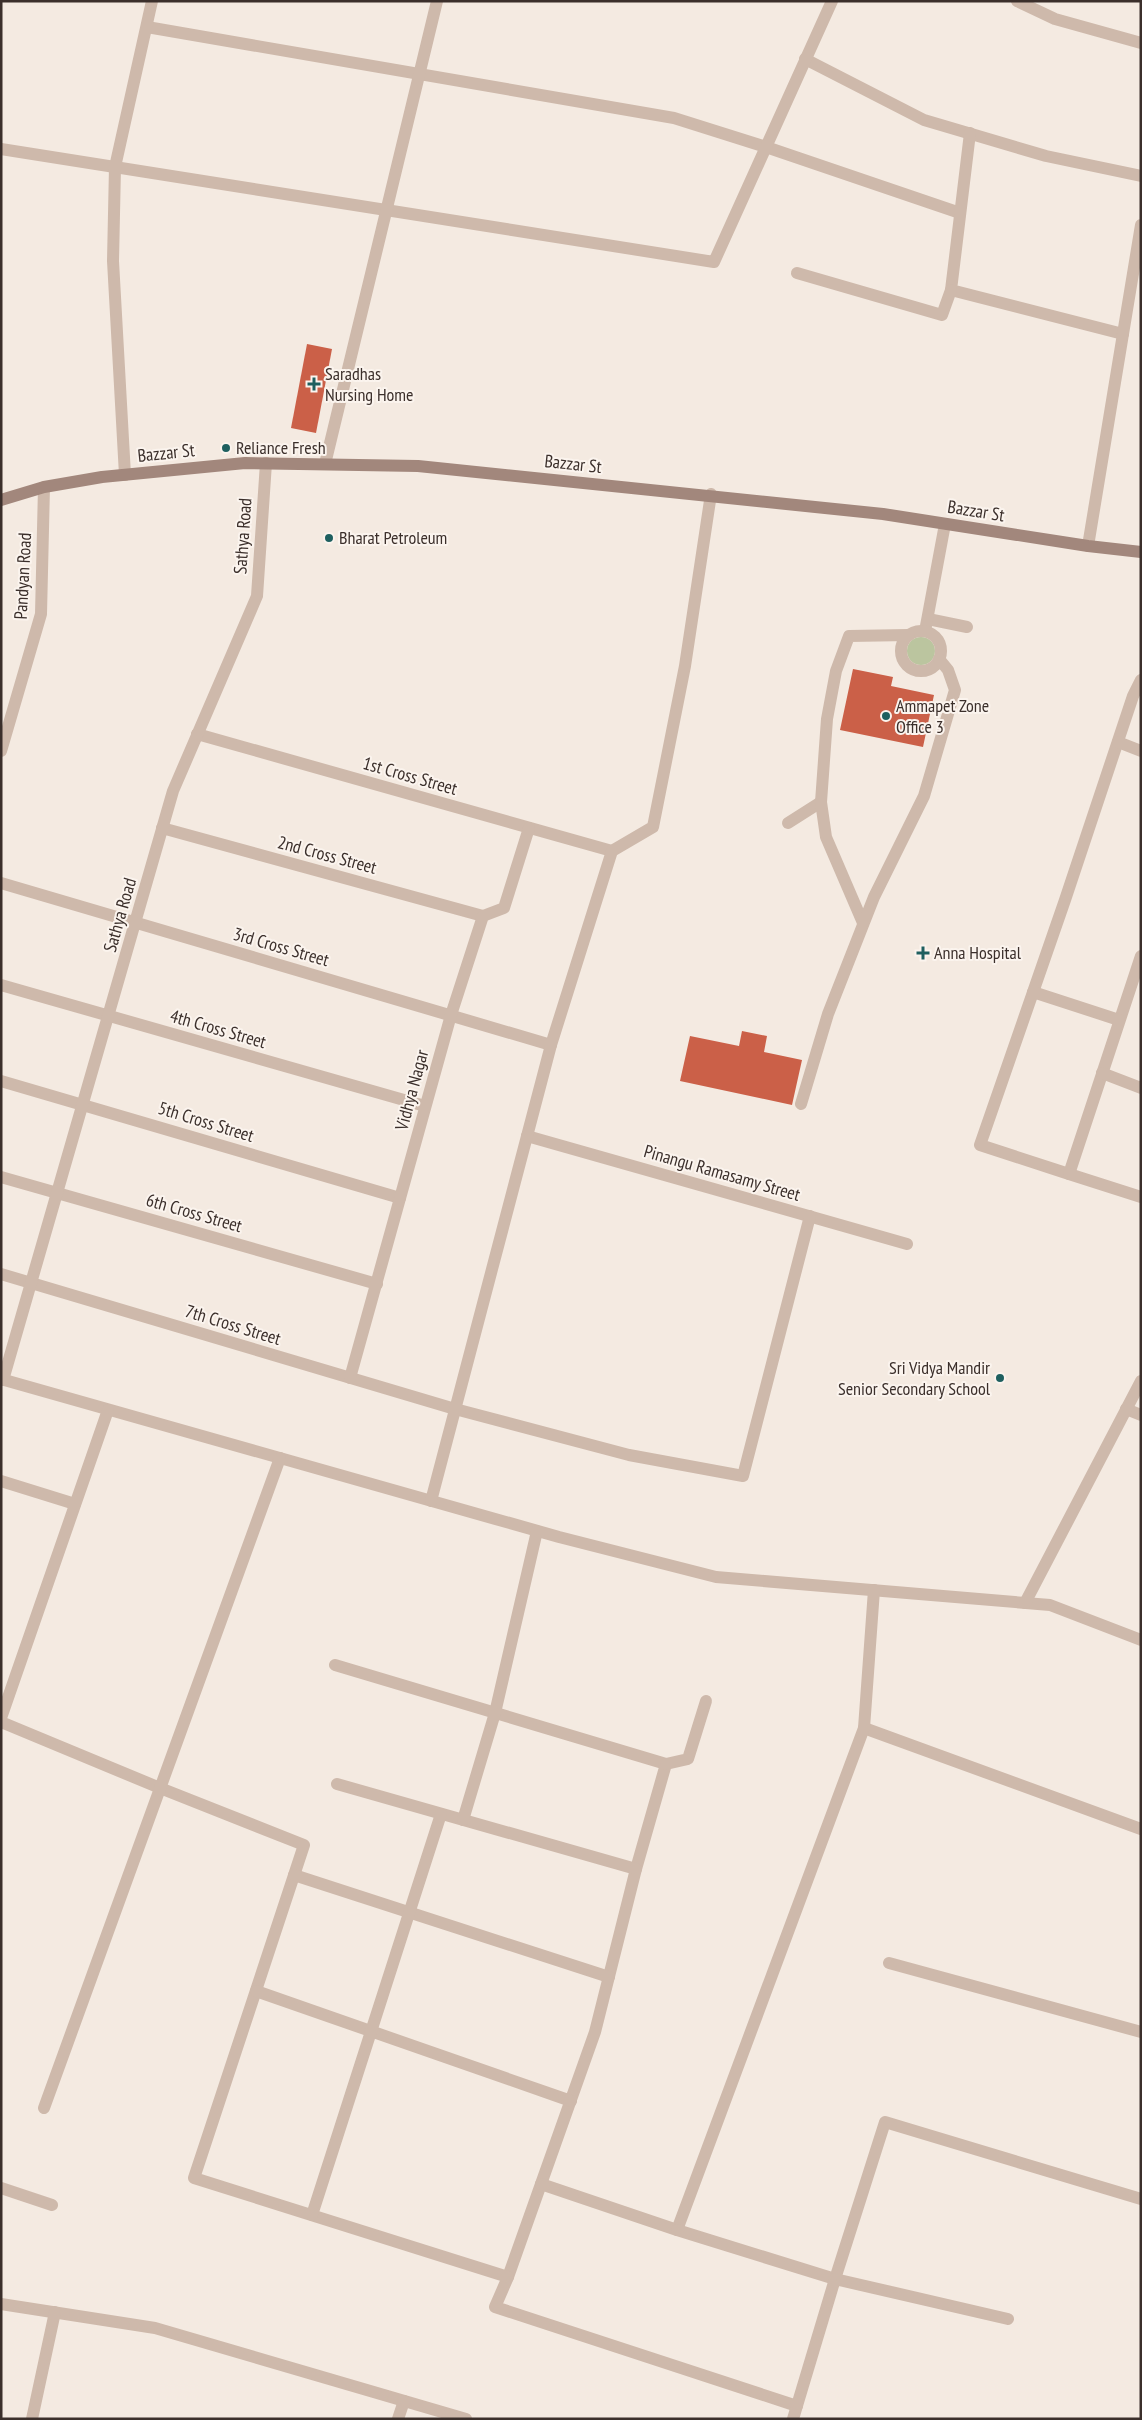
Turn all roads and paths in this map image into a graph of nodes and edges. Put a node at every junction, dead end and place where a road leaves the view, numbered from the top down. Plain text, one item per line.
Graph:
1 (152, 1) edge
2 (437, 1) edge
3 (832, 1) edge
4 (1017, 1) edge
5 (147, 27) junction
6 (1141, 43) edge
7 (805, 59) junction
8 (419, 73) junction
9 (970, 133) junction
10 (766, 147) junction
11 (1, 149) edge
12 (115, 167) junction
13 (1141, 176) edge
14 (385, 210) junction
15 (960, 214) junction
16 (1141, 225) edge
17 (796, 273) dead end
18 (951, 290) junction
19 (1123, 334) junction
20 (266, 463) junction
21 (325, 464) junction
22 (125, 475) junction
23 (44, 488) junction
24 (711, 495) junction
25 (1, 500) edge
26 (945, 524) junction
27 (1088, 546) junction
28 (1139, 553) edge
29 (926, 625) junction
30 (967, 627) dead end
31 (909, 634) junction
32 (939, 659) junction
33 (1141, 680) edge
34 (4, 731) edge
35 (197, 734) junction
36 (1118, 742) junction
37 (1, 751) edge
38 (1141, 751) edge
39 (821, 802) junction
40 (788, 823) dead end
41 (162, 828) junction
42 (529, 828) junction
43 (612, 851) junction
44 (1, 883) edge
45 (483, 916) junction
46 (136, 922) junction
47 (863, 923) junction
48 (1141, 956) edge
49 (1, 985) edge
50 (1033, 992) junction
51 (451, 1015) junction
52 (109, 1016) junction
53 (1120, 1020) junction
54 (551, 1045) junction
55 (1102, 1073) junction
56 (1, 1081) edge
57 (1141, 1088) edge
58 (84, 1104) junction
59 (801, 1104) dead end
60 (426, 1106) junction
61 (527, 1136) junction
62 (1069, 1174) junction
63 (1, 1177) edge
64 (58, 1193) junction
65 (1141, 1197) edge
66 (400, 1198) junction
67 (810, 1216) junction
68 (907, 1244) dead end
69 (1, 1274) edge
70 (32, 1283) junction
71 (376, 1284) junction
72 (350, 1378) junction
73 (2, 1380) edge
74 (1141, 1381) edge
75 (455, 1409) junction
76 (1126, 1409) junction
77 (108, 1410) junction
78 (1141, 1415) edge
79 (280, 1458) junction
80 (1, 1481) edge
81 (431, 1501) junction
82 (75, 1504) junction
83 (538, 1531) junction
84 (874, 1590) junction
85 (1025, 1603) junction
86 (1141, 1640) edge
87 (335, 1665) dead end
88 (706, 1701) dead end
89 (495, 1712) junction
90 (1, 1718) edge
91 (1, 1722) edge
92 (864, 1728) junction
93 (666, 1764) junction
94 (337, 1784) dead end
95 (160, 1788) junction
96 (441, 1814) junction
97 (463, 1820) junction
98 (1141, 1829) edge
99 (636, 1869) junction
100 (294, 1875) junction
101 (409, 1911) junction
102 (889, 1963) dead end
103 (609, 1977) junction
104 (256, 1991) junction
105 (371, 2032) junction
106 (1141, 2032) edge
107 (571, 2100) junction
108 (44, 2108) dead end
109 (541, 2184) junction
110 (1, 2188) edge
111 (1141, 2199) edge
112 (52, 2205) dead end
113 (312, 2215) junction
114 (677, 2230) junction
115 (508, 2277) junction
116 (835, 2279) junction
117 (1, 2304) edge
118 (55, 2312) junction
119 (1008, 2319) dead end
120 (404, 2401) junction
121 (797, 2406) junction
122 (32, 2419) edge
123 (398, 2419) edge
124 (466, 2419) edge
125 (793, 2419) edge

1 - 5 street
2 - 8 street
3 - 7 street
4 - 6 street
5 - 8 street
5 - 12 street
7 - 9 street
7 - 10 street
8 - 10 street
8 - 14 street
9 - 13 street
9 - 15 street
10 - 14 street
10 - 15 street
11 - 12 street
12 - 14 street
12 - 22 street
14 - 21 street
15 - 18 street
16 - 19 street
17 - 18 street
18 - 19 street
19 - 27 street
20 - 21 main road, Bazzar St
20 - 22 main road, Bazzar St
20 - 35 street, Sathya Road
21 - 24 main road, Bazzar St
22 - 23 main road, Bazzar St
23 - 25 main road, Bazzar St
23 - 34 street, Pandyan Road
24 - 26 main road, Bazzar St
24 - 43 street
26 - 27 main road, Bazzar St
26 - 29 street
27 - 28 main road, Bazzar St
29 - 30 street
29 - 31 street
29 - 32 street
31 - 32 street
31 - 39 street
32 - 47 street
33 - 36 street
34 - 37 street, Pandyan Road
35 - 41 street, Sathya Road
35 - 42 street, 1st Cross Street
36 - 38 street
36 - 50 street
39 - 40 street
39 - 47 street
41 - 45 street, 2nd Cross Street
41 - 46 street, Sathya Road
42 - 43 street, 1st Cross Street
42 - 45 street
43 - 54 street
44 - 46 street, 3rd Cross Street
45 - 51 street, Vidhya Nagar
46 - 51 street, 3rd Cross Street
46 - 52 street, Sathya Road
47 - 59 street
48 - 53 street
49 - 52 street, 4th Cross Street
50 - 53 street
50 - 62 street
51 - 54 street, 3rd Cross Street
51 - 60 street, Vidhya Nagar
52 - 58 street, Sathya Road
52 - 60 street, 4th Cross Street
53 - 55 street
54 - 61 street
55 - 57 street
55 - 62 street
56 - 58 street, 5th Cross Street
58 - 64 street, Sathya Road
58 - 66 street, 5th Cross Street
60 - 66 street, Vidhya Nagar
61 - 67 street, Pinangu Ramasamy Street
61 - 75 street
62 - 65 street
63 - 64 street, 6th Cross Street
64 - 70 street, Sathya Road
64 - 71 street, 6th Cross Street
66 - 71 street, Vidhya Nagar
67 - 68 street, Pinangu Ramasamy Street
67 - 75 street, 7th Cross Street
69 - 70 street, 7th Cross Street
70 - 72 street, 7th Cross Street
70 - 73 street, Sathya Road
71 - 72 street, Vidhya Nagar
72 - 75 street, 7th Cross Street
73 - 77 street
74 - 76 street
75 - 81 street
76 - 78 street
76 - 85 street
77 - 79 street
77 - 82 street
79 - 81 street
79 - 95 street
80 - 82 street
81 - 83 street
82 - 90 street
83 - 84 street
83 - 89 street
84 - 85 street
84 - 92 street
85 - 86 street
87 - 89 street
88 - 93 street
89 - 93 street
89 - 97 street
91 - 95 street
92 - 98 street
92 - 114 street
93 - 99 street
94 - 96 street
95 - 100 street
95 - 108 street
96 - 97 street
96 - 101 street
97 - 99 street
99 - 103 street
100 - 101 street
100 - 104 street
101 - 103 street
101 - 105 street
102 - 106 street
103 - 107 street
104 - 105 street
104 - 113 street
105 - 107 street
105 - 113 street
107 - 109 street
109 - 114 street
109 - 115 street
110 - 112 street
111 - 116 street
113 - 115 street
114 - 116 street
115 - 121 street
116 - 119 street
116 - 121 street
117 - 118 street
118 - 120 street
118 - 122 street
120 - 123 street
120 - 124 street
121 - 125 street

